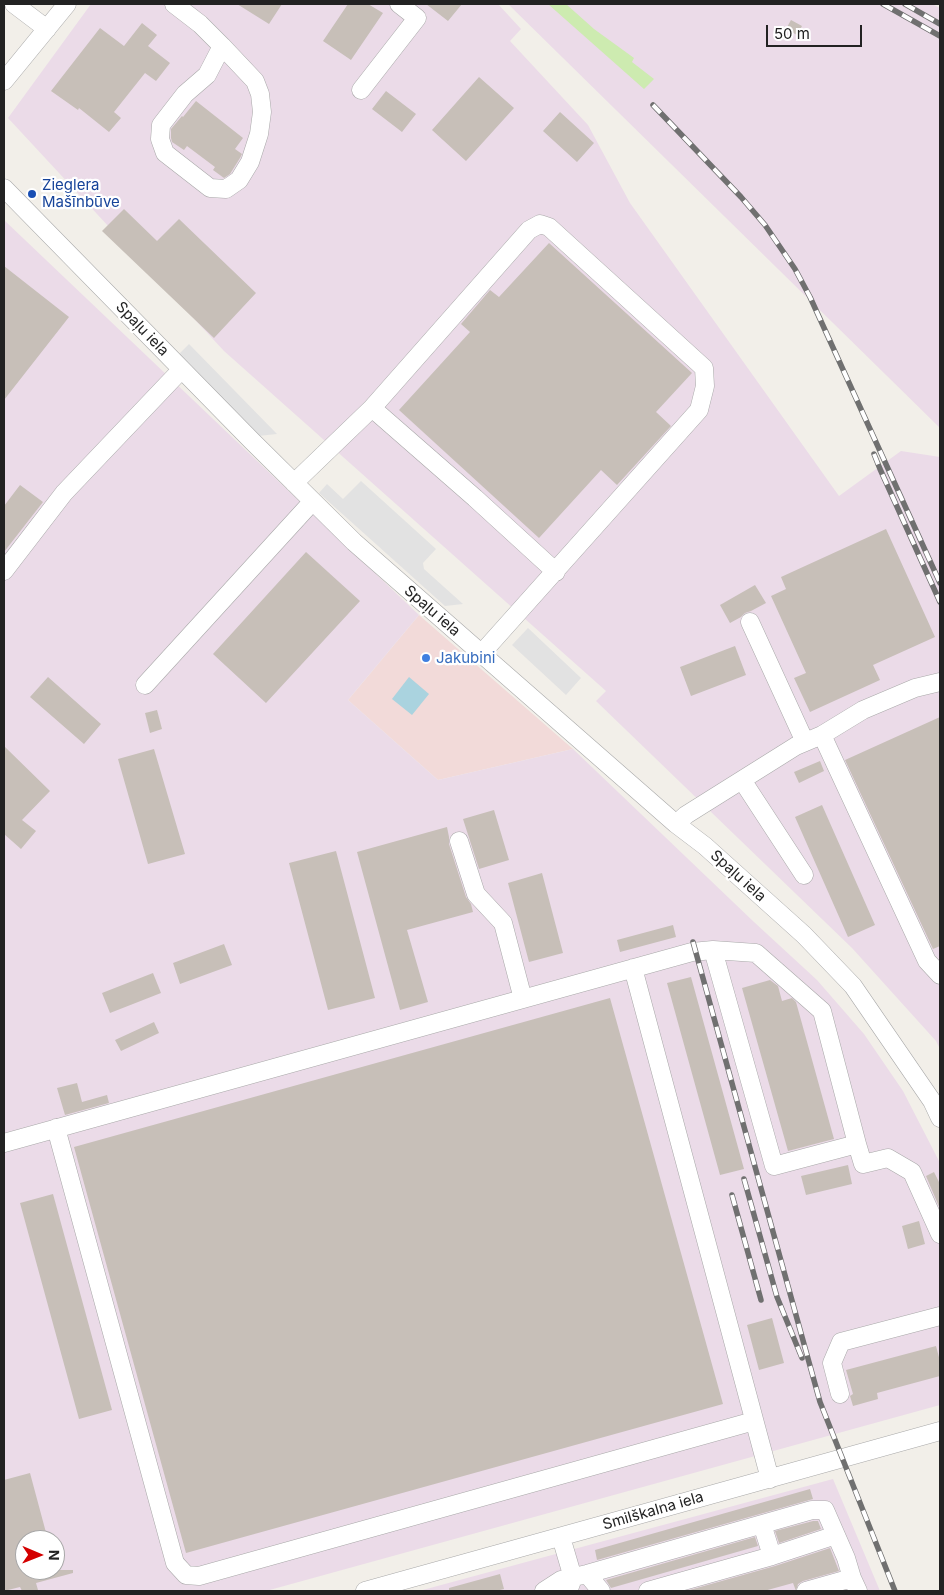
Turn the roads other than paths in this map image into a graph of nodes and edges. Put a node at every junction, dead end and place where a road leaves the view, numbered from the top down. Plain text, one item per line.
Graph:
1 (14, 4) edge
2 (67, 4) edge
3 (174, 4) edge
4 (399, 4) edge
5 (47, 29) junction
6 (222, 46) junction
7 (6, 74) edge
8 (361, 90) dead end
9 (4, 188) edge
10 (182, 370) junction
11 (372, 408) junction
12 (294, 483) junction
13 (312, 502) junction
14 (4, 571) edge
15 (556, 572) junction
16 (750, 622) dead end
17 (481, 654) junction
18 (940, 682) edge
19 (145, 685) dead end
20 (822, 735) junction
21 (805, 742) junction
22 (742, 780) junction
23 (676, 824) junction
24 (458, 841) dead end
25 (804, 875) dead end
26 (713, 950) junction
27 (633, 968) junction
28 (940, 975) edge
29 (523, 999) junction
30 (939, 1112) edge
31 (56, 1128) junction
32 (4, 1142) edge
33 (857, 1144) junction
34 (940, 1234) edge
35 (940, 1316) edge
36 (840, 1394) dead end
37 (754, 1421) junction
38 (940, 1431) edge
39 (770, 1478) junction
40 (762, 1524) junction
41 (836, 1535) junction
42 (561, 1537) junction
43 (772, 1556) junction
44 (576, 1581) edge
45 (855, 1585) edge
46 (365, 1591) edge
47 (544, 1591) edge
48 (600, 1591) edge
49 (648, 1591) edge
50 (806, 1591) edge

1 - 5 street
2 - 5 street
3 - 6 street
4 - 8 street
5 - 7 street
6 - 6 street
9 - 10 street, Spaļu iela
10 - 12 street, Spaļu iela
10 - 14 street
11 - 12 street
11 - 15 street
11 - 15 street
12 - 13 street, Spaļu iela
13 - 17 street, Spaļu iela
13 - 19 street
15 - 17 street
16 - 21 street
17 - 23 street, Spaļu iela
18 - 20 street
20 - 21 street
20 - 28 street
21 - 22 street
22 - 23 street
22 - 25 street
23 - 30 street, Spaļu iela
24 - 29 street
26 - 27 street
26 - 33 street
26 - 33 street
27 - 29 street
27 - 37 street
29 - 31 street
31 - 32 street
31 - 37 street
33 - 34 street
35 - 36 street
37 - 39 street
38 - 39 street, Smilškalna iela
39 - 42 street, Smilškalna iela
40 - 41 street
40 - 43 street
40 - 44 street
41 - 43 street
41 - 45 street
42 - 44 street
42 - 46 street, Smilškalna iela
43 - 49 street
44 - 47 street
44 - 48 street
45 - 50 street

